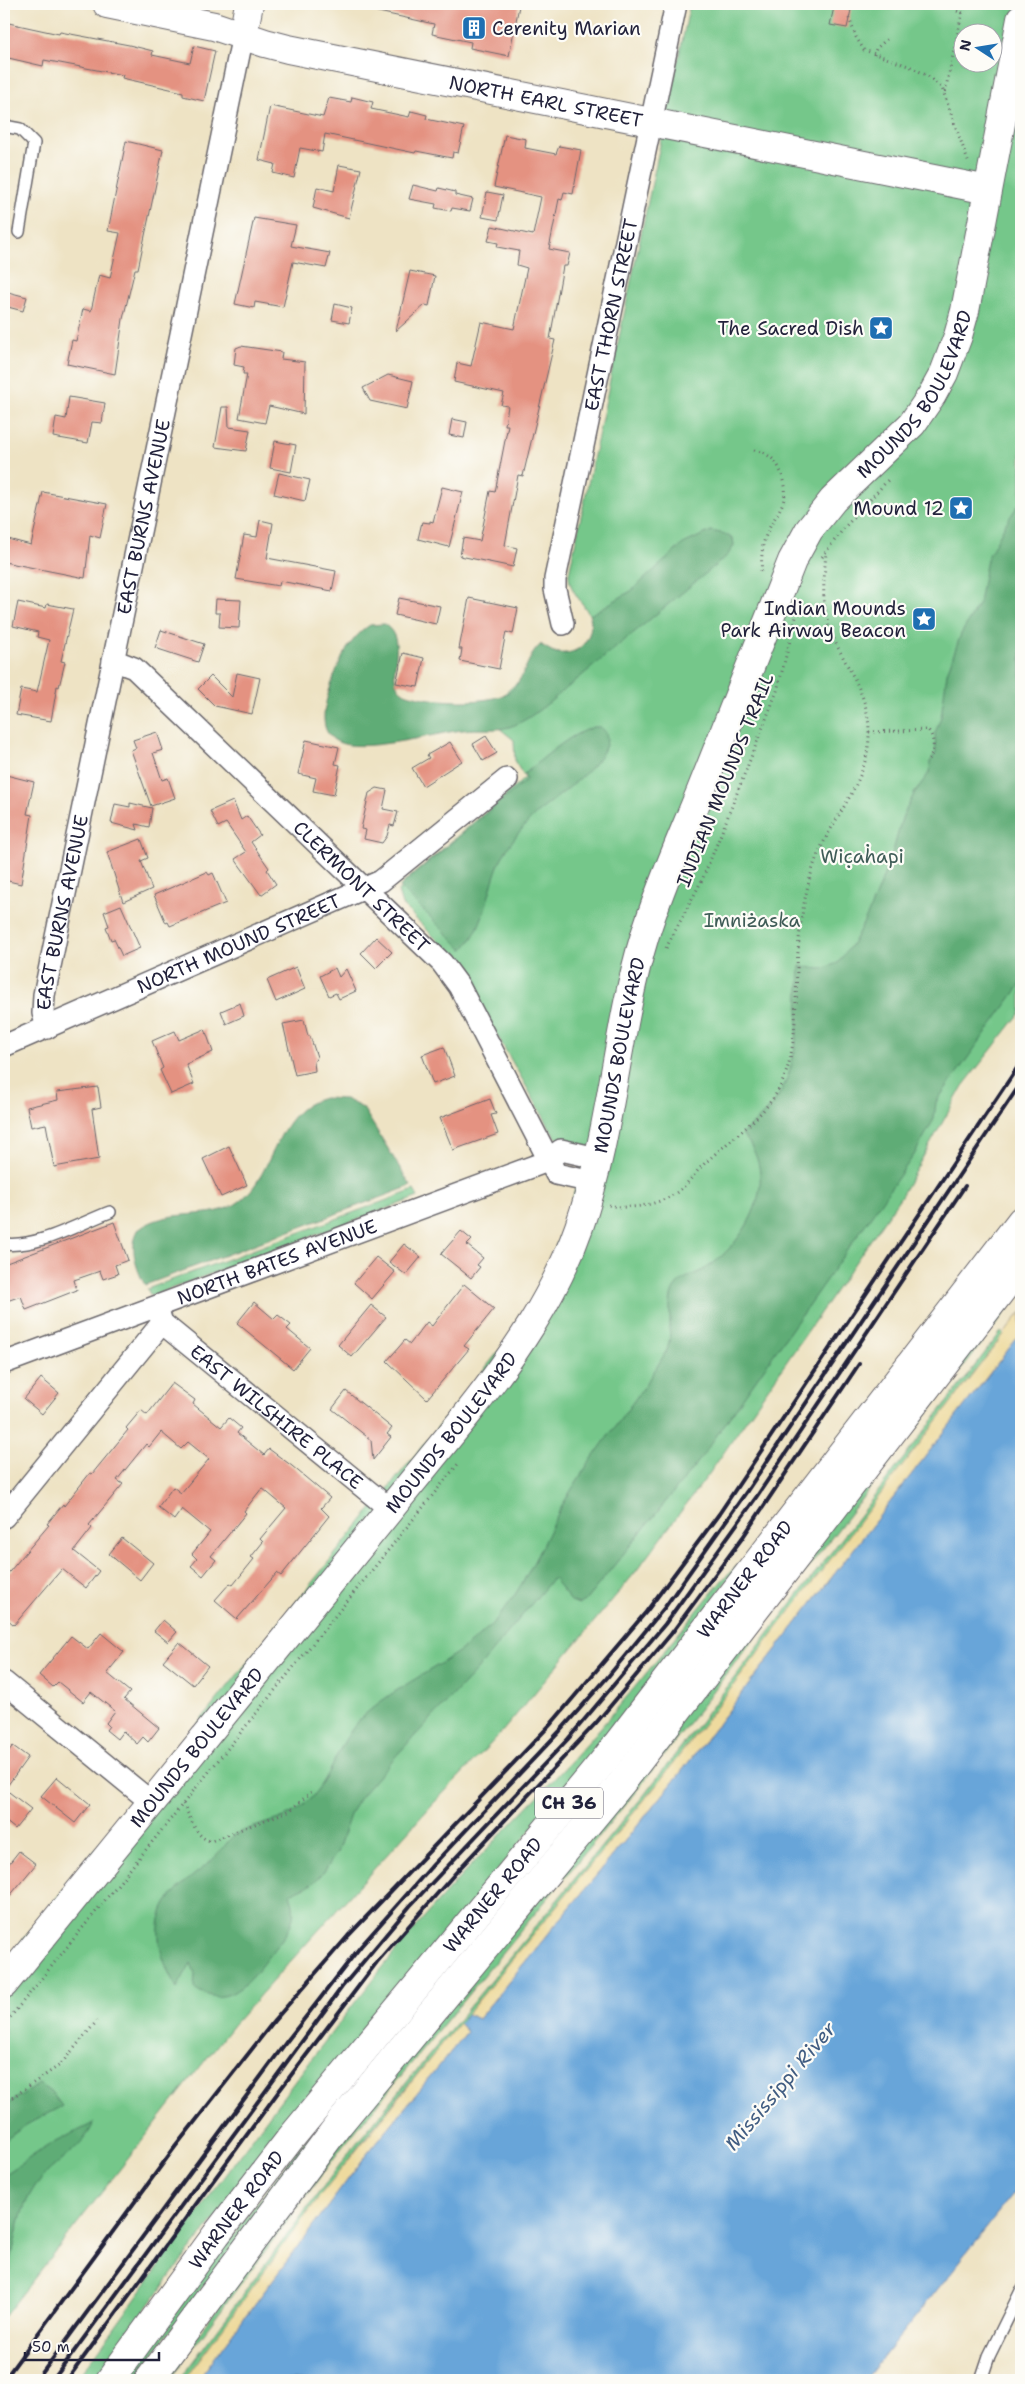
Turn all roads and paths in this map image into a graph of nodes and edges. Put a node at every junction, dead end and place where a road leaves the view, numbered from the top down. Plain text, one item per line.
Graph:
1 (107, 4) edge
2 (250, 4) edge
3 (676, 4) edge
4 (847, 4) edge
5 (964, 4) edge
6 (848, 10) dead end
7 (956, 11) dead end
8 (963, 13) junction
9 (849, 18) dead end
10 (1020, 33) edge
11 (243, 35) junction
12 (889, 37) dead end
13 (874, 55) junction
14 (944, 93) junction
15 (651, 122) junction
16 (4, 126) edge
17 (969, 165) dead end
18 (988, 190) junction
19 (19, 232) dead end
20 (754, 450) dead end
21 (872, 499) dead end
22 (826, 551) junction
23 (818, 563) dead end
24 (760, 579) dead end
25 (798, 610) dead end
26 (563, 624) dead end
27 (113, 660) junction
28 (870, 732) junction
29 (928, 760) dead end
30 (507, 779) dead end
31 (366, 889) junction
32 (663, 957) dead end
33 (47, 1028) junction
34 (4, 1046) edge
35 (551, 1160) junction
36 (595, 1170) junction
37 (609, 1205) dead end
38 (110, 1212) dead end
39 (1021, 1221) edge
40 (4, 1244) edge
41 (1021, 1265) edge
42 (159, 1315) junction
43 (4, 1363) edge
44 (424, 1508) dead end
45 (390, 1509) junction
46 (4, 1517) edge
47 (4, 1682) edge
48 (312, 1792) dead end
49 (151, 1802) junction
50 (183, 1804) junction
51 (4, 1984) edge
52 (97, 2021) dead end
53 (4, 2025) edge
54 (4, 2103) edge
55 (1021, 2291) edge
56 (110, 2380) edge
57 (149, 2380) edge
58 (981, 2380) edge

1 - 11 main road, NORTH EARL STREET
2 - 11 main road, EAST BURNS AVENUE
3 - 15 street, EAST THORN STREET
4 - 6 path
5 - 8 path
7 - 8 path
8 - 14 path
9 - 13 path
10 - 18 main road, MOUNDS BOULEVARD
11 - 15 main road, NORTH EARL STREET
11 - 27 street, EAST BURNS AVENUE
12 - 13 path
13 - 14 path
14 - 17 path
15 - 18 main road, NORTH EARL STREET
15 - 26 street, EAST THORN STREET
16 - 19 lane
18 - 36 main road, MOUNDS BOULEVARD
20 - 24 path
21 - 22 path
22 - 23 path
22 - 28 path
25 - 32 path, INDIAN MOUNDS TRAIL
27 - 31 street, CLERMONT STREET
27 - 33 street, EAST BURNS AVENUE
28 - 29 path
28 - 37 path
30 - 31 street, NORTH MOUND STREET
31 - 33 street, NORTH MOUND STREET
31 - 35 street, CLERMONT STREET
33 - 34 street, NORTH MOUND STREET
35 - 36 street, CLERMONT STREET
35 - 42 street, NORTH BATES AVENUE
36 - 45 main road, MOUNDS BOULEVARD
38 - 40 lane
39 - 56 main road, WARNER ROAD / CH 36
41 - 57 main road, WARNER ROAD / CH 36
42 - 43 street, NORTH BATES AVENUE
42 - 45 street, EAST WILSHIRE PLACE
42 - 46 street
44 - 50 path
45 - 49 main road, MOUNDS BOULEVARD
47 - 49 street
48 - 50 path
49 - 51 main road, MOUNDS BOULEVARD
50 - 53 path
52 - 54 path
55 - 58 lane

